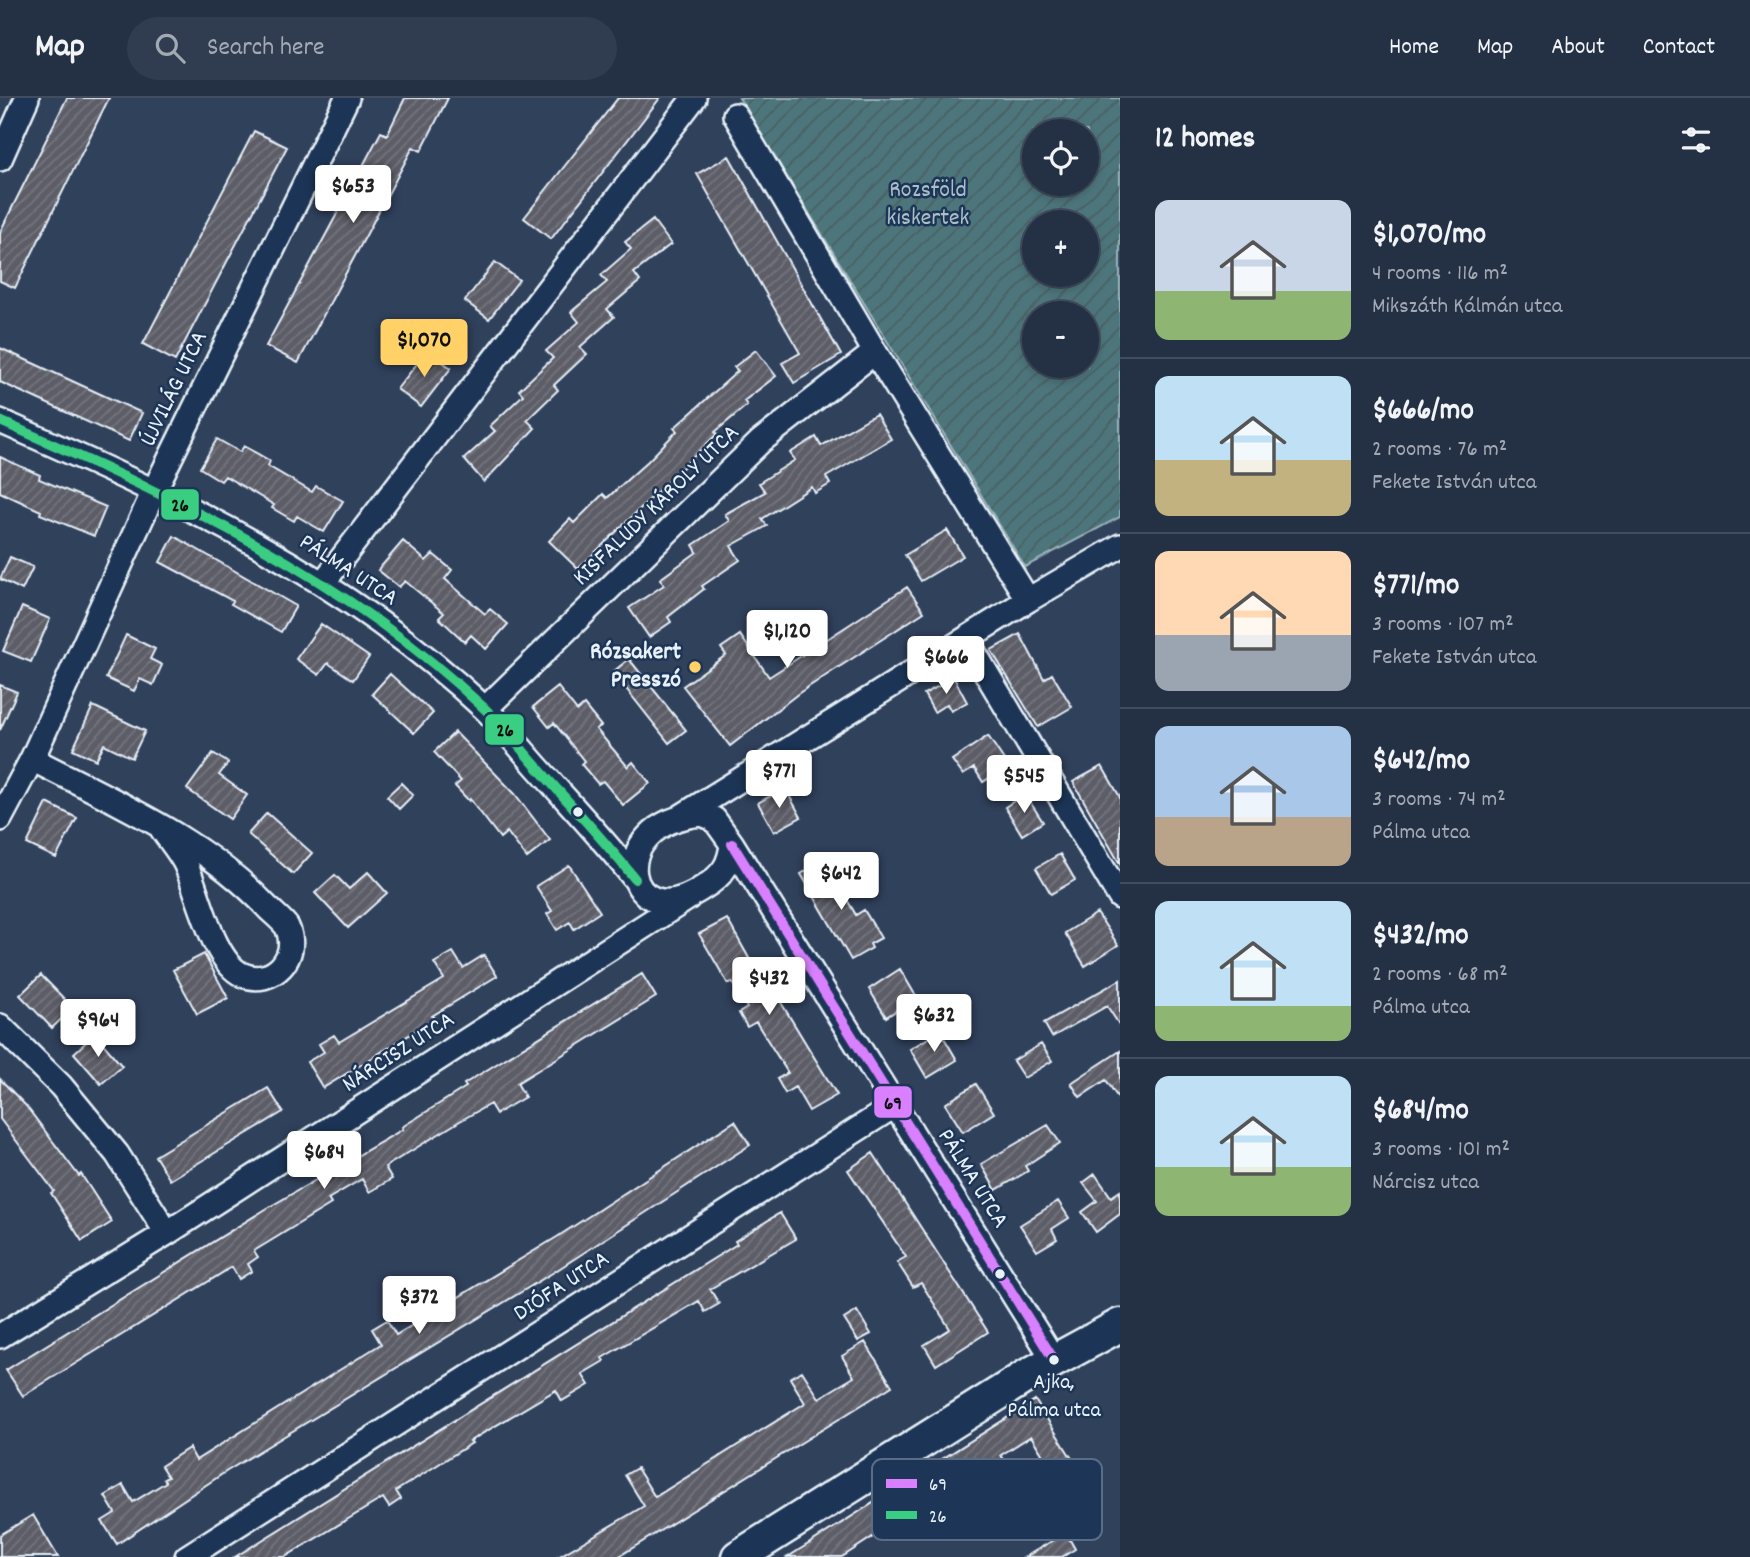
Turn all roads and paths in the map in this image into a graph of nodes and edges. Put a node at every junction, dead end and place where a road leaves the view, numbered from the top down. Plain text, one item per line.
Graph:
1 (27, 98) edge
2 (347, 98) edge
3 (694, 98) edge
4 (736, 115) dead end
5 (0, 159) edge
6 (875, 352) junction
7 (0, 421) edge
8 (155, 489) junction
9 (1120, 546) edge
10 (323, 583) junction
11 (1028, 600) junction
12 (966, 639) junction
13 (485, 709) junction
14 (32, 759) junction
15 (731, 785) junction
16 (682, 816) junction
17 (0, 819) edge
18 (714, 819) junction
19 (162, 829) junction
20 (732, 844) junction
21 (608, 846) junction
22 (635, 852) junction
23 (720, 877) junction
24 (635, 879) junction
25 (756, 884) junction
26 (1120, 897) edge
27 (688, 898) junction
28 (656, 900) junction
29 (648, 924) junction
30 (0, 1026) edge
31 (894, 1106) junction
32 (167, 1233) junction
33 (1120, 1325) edge
34 (0, 1336) edge
35 (1054, 1360) junction
36 (895, 1459) edge
37 (872, 1473) edge
38 (187, 1557) edge
39 (738, 1557) edge

1 - 5 street
2 - 8 street, ÚJVILÁG UTCA
3 - 10 street
4 - 6 street
6 - 11 street
6 - 13 street, KISFALUDY KÁROLY UTCA
7 - 8 street, PÁLMA UTCA
8 - 10 street, PÁLMA UTCA
8 - 14 street, ÚJVILÁG UTCA
9 - 11 street
10 - 13 street, PÁLMA UTCA
11 - 12 street
12 - 15 street
12 - 26 street
13 - 21 street, PÁLMA UTCA
14 - 17 street, ÚJVILÁG UTCA
14 - 19 street
15 - 16 street
15 - 18 street
16 - 18 street
16 - 22 street
18 - 20 street, PÁLMA UTCA
19 - 19 street
20 - 23 street
20 - 25 street, PÁLMA UTCA
21 - 22 street
21 - 24 street, PÁLMA UTCA
22 - 24 street
23 - 25 street
23 - 27 street
24 - 28 street, PÁLMA UTCA
25 - 31 street, PÁLMA UTCA
27 - 28 street
27 - 29 street, NÁRCISZ UTCA
28 - 29 street
29 - 32 street, NÁRCISZ UTCA
30 - 32 street
31 - 35 street, PÁLMA UTCA
31 - 38 street, DIÓFA UTCA
32 - 34 street, NÁRCISZ UTCA
33 - 35 main road
35 - 36 main road
37 - 39 main road

